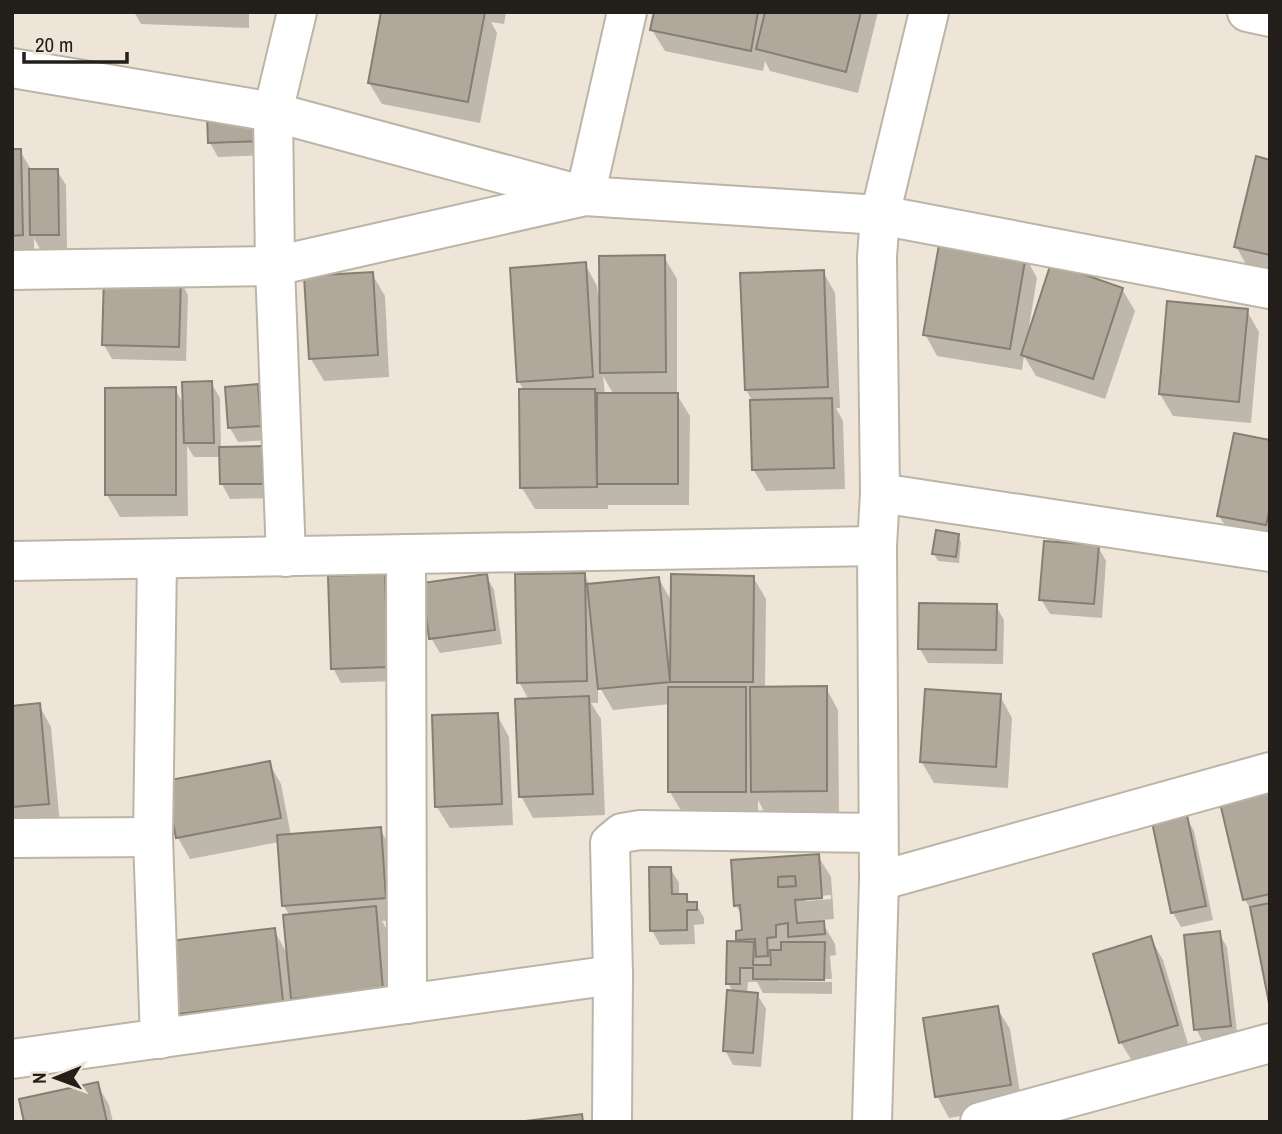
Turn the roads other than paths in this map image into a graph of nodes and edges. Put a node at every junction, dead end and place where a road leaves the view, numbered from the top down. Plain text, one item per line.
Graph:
1 (298, 12) edge
2 (627, 12) edge
3 (929, 12) edge
4 (1247, 12) edge
5 (1270, 17) edge
6 (12, 68) edge
7 (273, 112) junction
8 (585, 196) junction
9 (880, 215) junction
10 (275, 266) junction
11 (12, 271) edge
12 (1270, 289) edge
13 (880, 493) junction
14 (877, 546) junction
15 (1270, 552) edge
16 (406, 554) junction
17 (286, 556) junction
18 (157, 559) junction
19 (12, 561) edge
20 (1270, 772) edge
21 (878, 833) junction
22 (153, 837) junction
23 (12, 838) edge
24 (879, 881) junction
25 (613, 975) junction
26 (407, 1004) junction
27 (160, 1039) junction
28 (1270, 1043) edge
29 (12, 1059) edge
30 (612, 1122) edge
31 (872, 1122) edge
32 (980, 1122) edge

1 - 7 street
2 - 8 street
3 - 9 street
4 - 5 street
6 - 7 street
7 - 8 street
7 - 10 street
8 - 9 street
8 - 10 street
9 - 12 street
9 - 13 street
10 - 11 street
10 - 17 street
13 - 14 street
13 - 15 street
14 - 16 street
14 - 21 street
16 - 17 street
16 - 26 street
17 - 18 street
18 - 19 street
18 - 22 street
20 - 24 street
21 - 24 street
21 - 25 street
22 - 23 street
22 - 27 street
24 - 31 street
25 - 26 street
25 - 30 street
26 - 27 street
27 - 29 street
28 - 32 street

